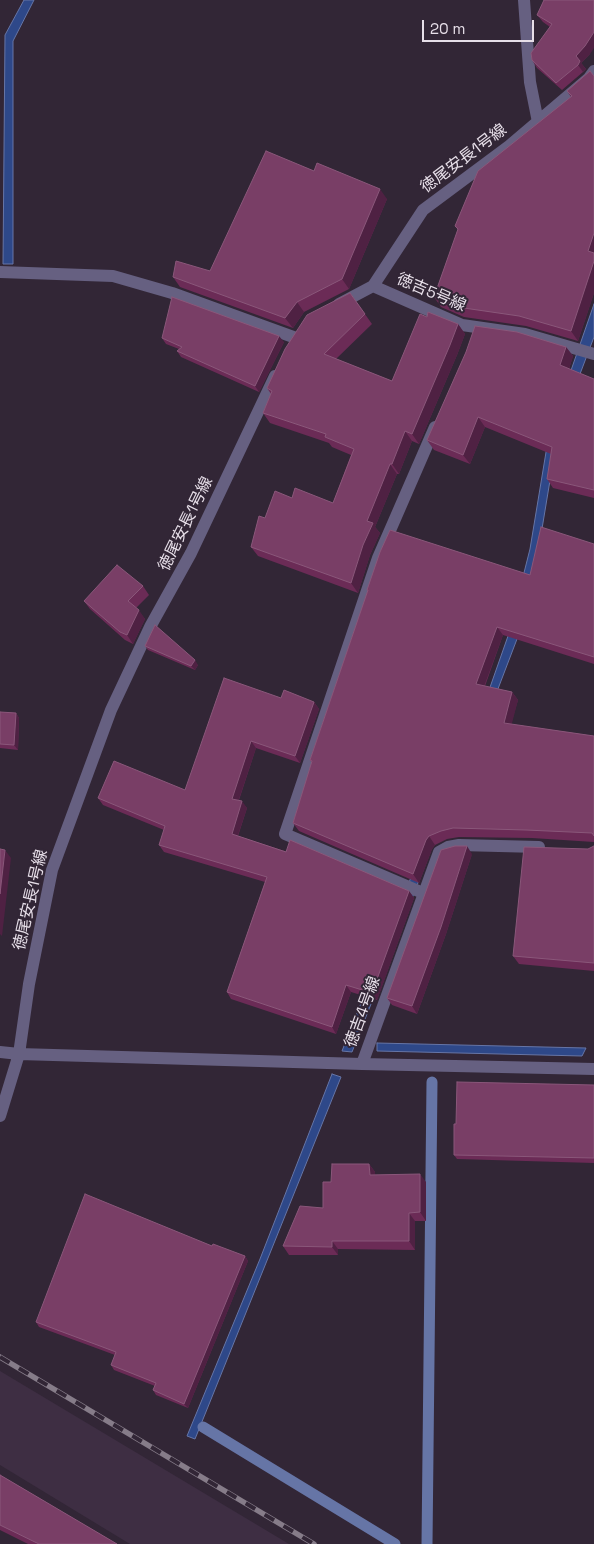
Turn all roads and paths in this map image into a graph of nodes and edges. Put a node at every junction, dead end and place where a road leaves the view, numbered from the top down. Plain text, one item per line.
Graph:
1 (524, 0) edge
2 (594, 71) edge
3 (538, 122) junction
4 (0, 272) edge
5 (373, 286) junction
6 (324, 311) edge
7 (304, 325) edge
8 (476, 327) junction
9 (470, 343) edge
10 (594, 354) edge
11 (281, 363) edge
12 (441, 413) edge
13 (556, 848) edge
14 (423, 893) junction
15 (0, 1052) edge
16 (19, 1054) junction
17 (362, 1064) junction
18 (594, 1069) edge
19 (0, 1116) edge

1 - 3 street
2 - 3 street, 徳尾安長1号線
3 - 5 street, 徳尾安長1号線
4 - 7 street
5 - 6 street, 徳尾安長1号線
5 - 8 street, 徳吉5号線
8 - 9 street
8 - 10 street, 徳吉5号線
11 - 16 street, 徳尾安長1号線
12 - 14 street
13 - 14 street, 徳吉4号線
14 - 17 street, 徳吉4号線
15 - 16 street, 徳吉4号線
16 - 17 street, 徳吉4号線
16 - 19 street, 徳尾安長1号線
17 - 18 street

